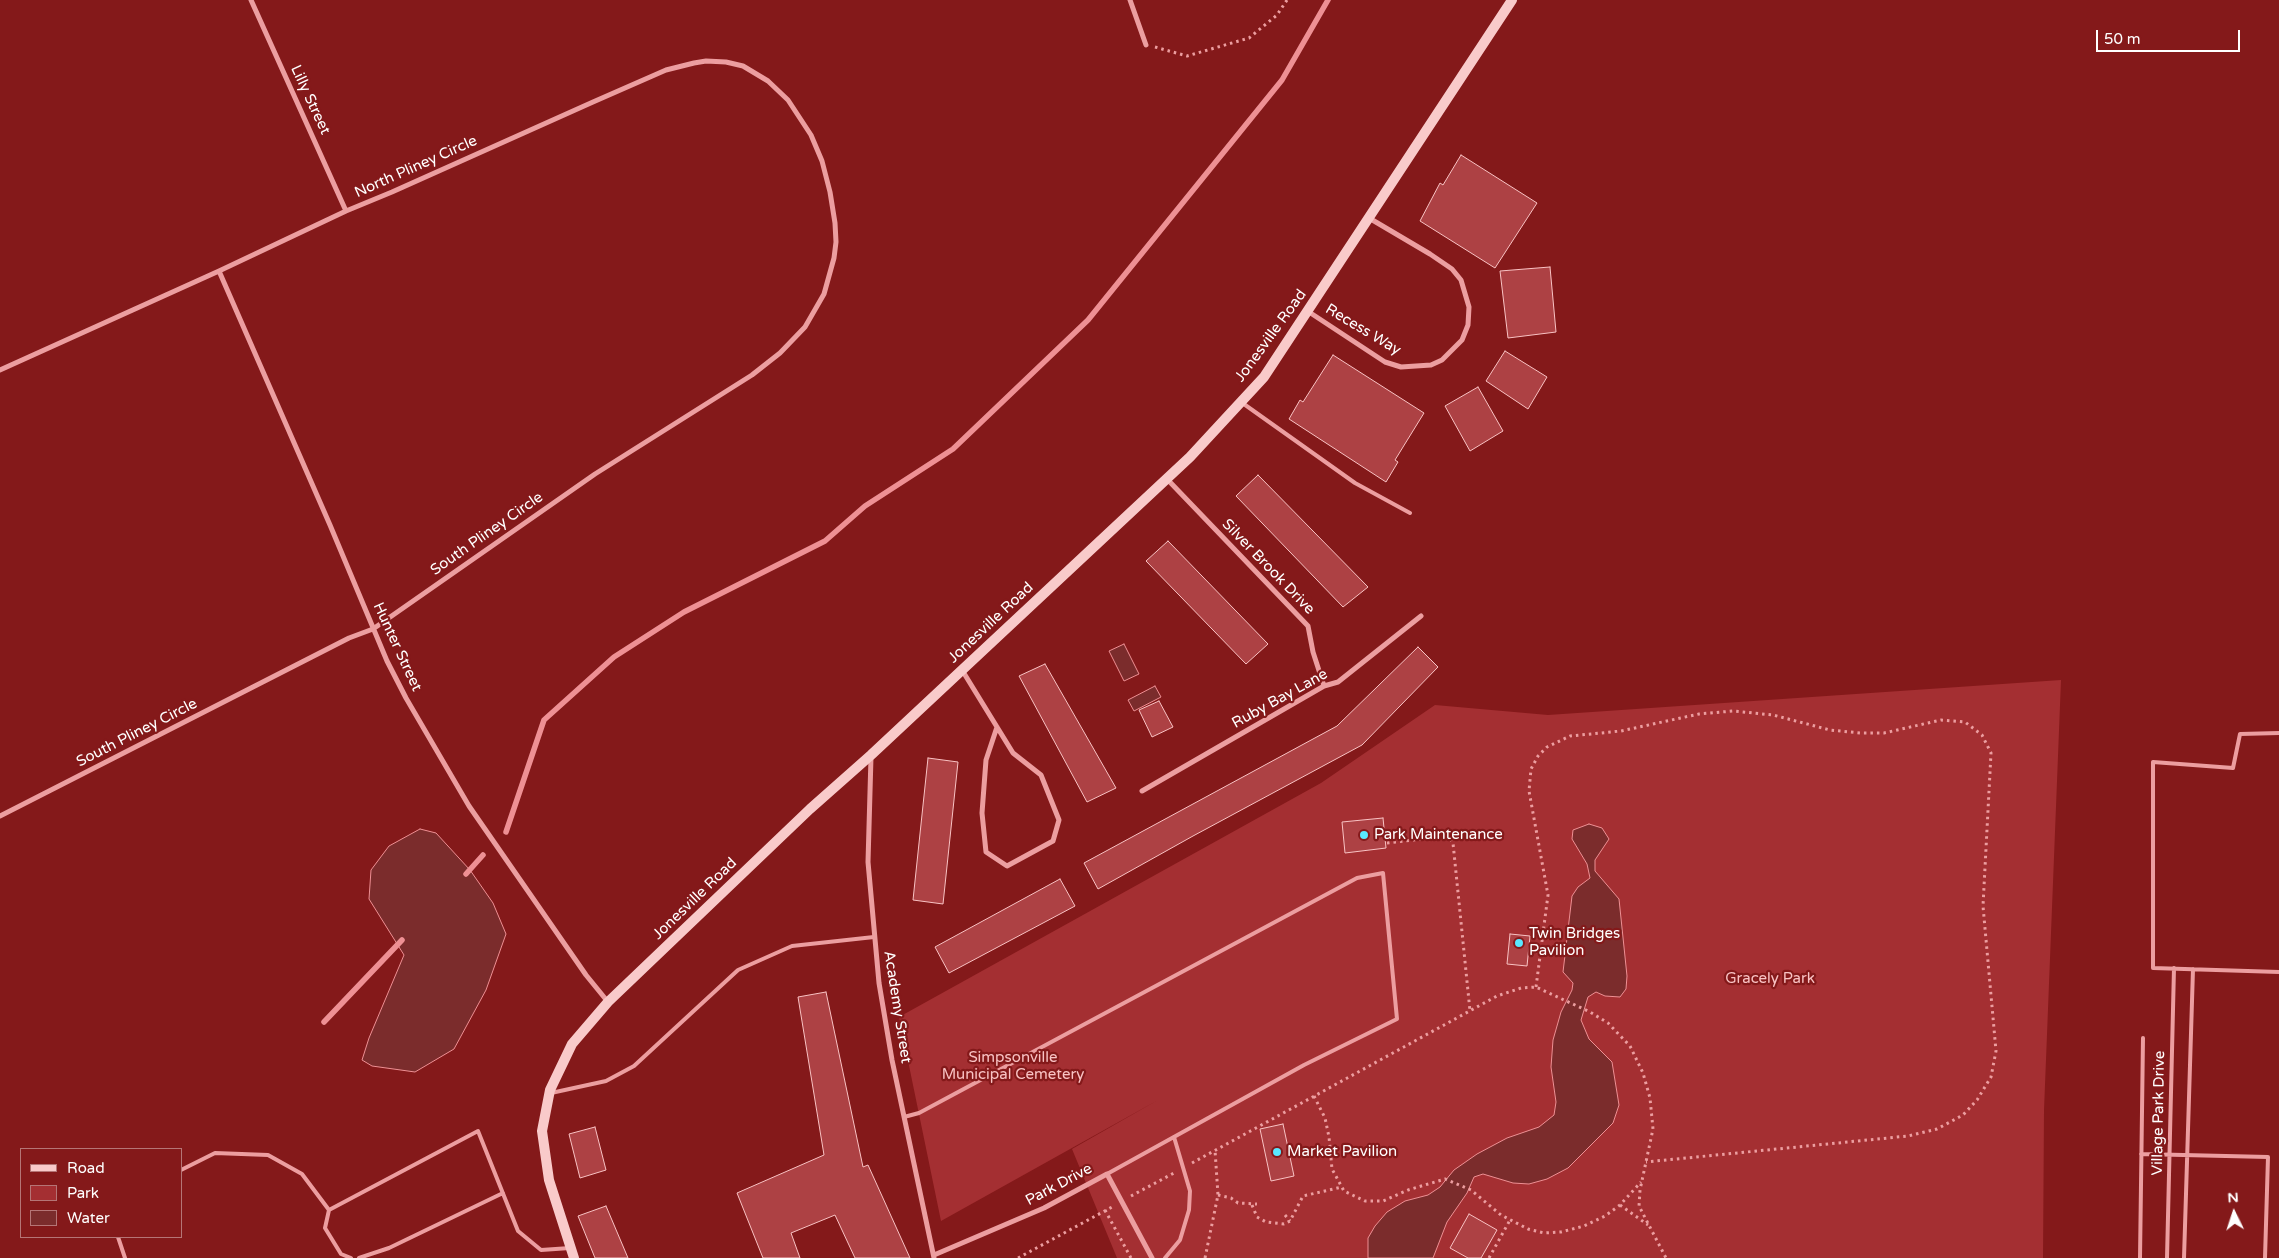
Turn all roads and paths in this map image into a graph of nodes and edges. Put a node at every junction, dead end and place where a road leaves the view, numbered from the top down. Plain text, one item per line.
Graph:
1 (251, 0) edge
2 (1130, 0) edge
3 (1287, 0) edge
4 (1512, 0) edge
5 (1146, 45) joint
6 (818, 152) joint
7 (346, 211) junction
8 (1369, 218) junction
9 (219, 271) junction
10 (1309, 312) junction
11 (0, 370) edge
12 (1241, 402) junction
13 (1167, 479) junction
14 (1410, 513) dead end
15 (1422, 616) dead end
16 (373, 629) junction
17 (962, 670) junction
18 (1324, 686) junction
19 (997, 727) junction
20 (2279, 733) edge
21 (871, 755) junction
22 (1142, 791) dead end
23 (0, 816) edge
24 (1387, 843) dead end
25 (874, 937) junction
26 (1529, 950) dead end
27 (1541, 952) junction
28 (2174, 968) junction
29 (2193, 969) junction
30 (2279, 972) edge
31 (1536, 987) junction
32 (608, 1002) junction
33 (1470, 1011) junction
34 (2143, 1038) dead end
35 (548, 1094) junction
36 (1314, 1096) junction
37 (904, 1117) junction
38 (1174, 1137) junction
39 (1215, 1150) junction
40 (2169, 1153) junction
41 (2141, 1154) junction
42 (2188, 1154) junction
43 (1646, 1162) junction
44 (1183, 1168) junction
45 (182, 1170) edge
46 (1107, 1174) junction
47 (1642, 1181) junction
48 (1342, 1187) junction
49 (503, 1193) junction
50 (1218, 1195) junction
51 (1122, 1201) junction
52 (1257, 1204) dead end
53 (1252, 1205) junction
54 (1620, 1205) junction
55 (330, 1210) junction
56 (1106, 1210) junction
57 (1285, 1215) dead end
58 (1510, 1220) junction
59 (1290, 1221) junction
60 (1648, 1225) junction
61 (118, 1238) edge
62 (572, 1253) edge
63 (934, 1256) edge
64 (125, 1258) edge
65 (351, 1258) edge
66 (359, 1258) edge
67 (1018, 1258) edge
68 (1131, 1258) edge
69 (1152, 1258) edge
70 (1165, 1258) edge
71 (1205, 1258) edge
72 (1489, 1258) edge
73 (1666, 1258) edge
74 (2140, 1258) edge
75 (2166, 1258) edge
76 (2184, 1258) edge
77 (2264, 1258) edge

1 - 7 street, Lilly Street
2 - 5 street
3 - 5 path
4 - 8 street, Jonesville Road
6 - 7 street, North Pliney Circle
6 - 16 street, South Pliney Circle
7 - 9 street, North Pliney Circle
8 - 10 street, Jonesville Road
8 - 10 street, Recess Way
9 - 11 street, North Pliney Circle
9 - 16 street, Hunter Street
10 - 12 street, Jonesville Road
12 - 13 street, Jonesville Road
12 - 14 lane
13 - 17 street, Jonesville Road
13 - 18 street, Silver Brook Drive
15 - 18 street, Ruby Bay Lane
16 - 23 street, South Pliney Circle
16 - 32 street, Hunter Street
17 - 19 street
17 - 21 street, Jonesville Road
18 - 22 street, Ruby Bay Lane
19 - 19 street
20 - 28 lane
21 - 25 street, Academy Street
21 - 32 street, Jonesville Road
24 - 33 path
25 - 35 lane
25 - 37 street, Academy Street
26 - 27 path
27 - 31 path
27 - 43 path
28 - 29 lane
28 - 40 lane, Village Park Drive
29 - 30 lane
29 - 42 lane, Village Park Drive
31 - 33 path
31 - 43 path
32 - 35 street, Jonesville Road
33 - 36 path
34 - 41 lane
35 - 62 street, Jonesville Road
36 - 39 path
36 - 48 path
37 - 38 lane
37 - 63 street, Academy Street
38 - 44 lane
38 - 46 lane
39 - 44 path
39 - 50 path
40 - 41 lane
40 - 42 lane
40 - 75 lane, Village Park Drive
41 - 74 lane
42 - 76 lane, Village Park Drive
42 - 77 lane
43 - 47 path
44 - 51 path
44 - 70 lane
45 - 55 lane
46 - 51 street, Park Drive
46 - 63 street, Park Drive
47 - 54 path
47 - 60 path
48 - 58 path
48 - 59 path
49 - 55 lane
49 - 62 lane
49 - 66 lane
50 - 53 path
50 - 71 path
51 - 56 path
51 - 69 street, Park Drive
52 - 53 path
53 - 59 path
54 - 58 path
54 - 60 path
55 - 65 lane
56 - 67 path
56 - 68 path
57 - 59 path
58 - 72 path
60 - 73 path
61 - 64 lane

